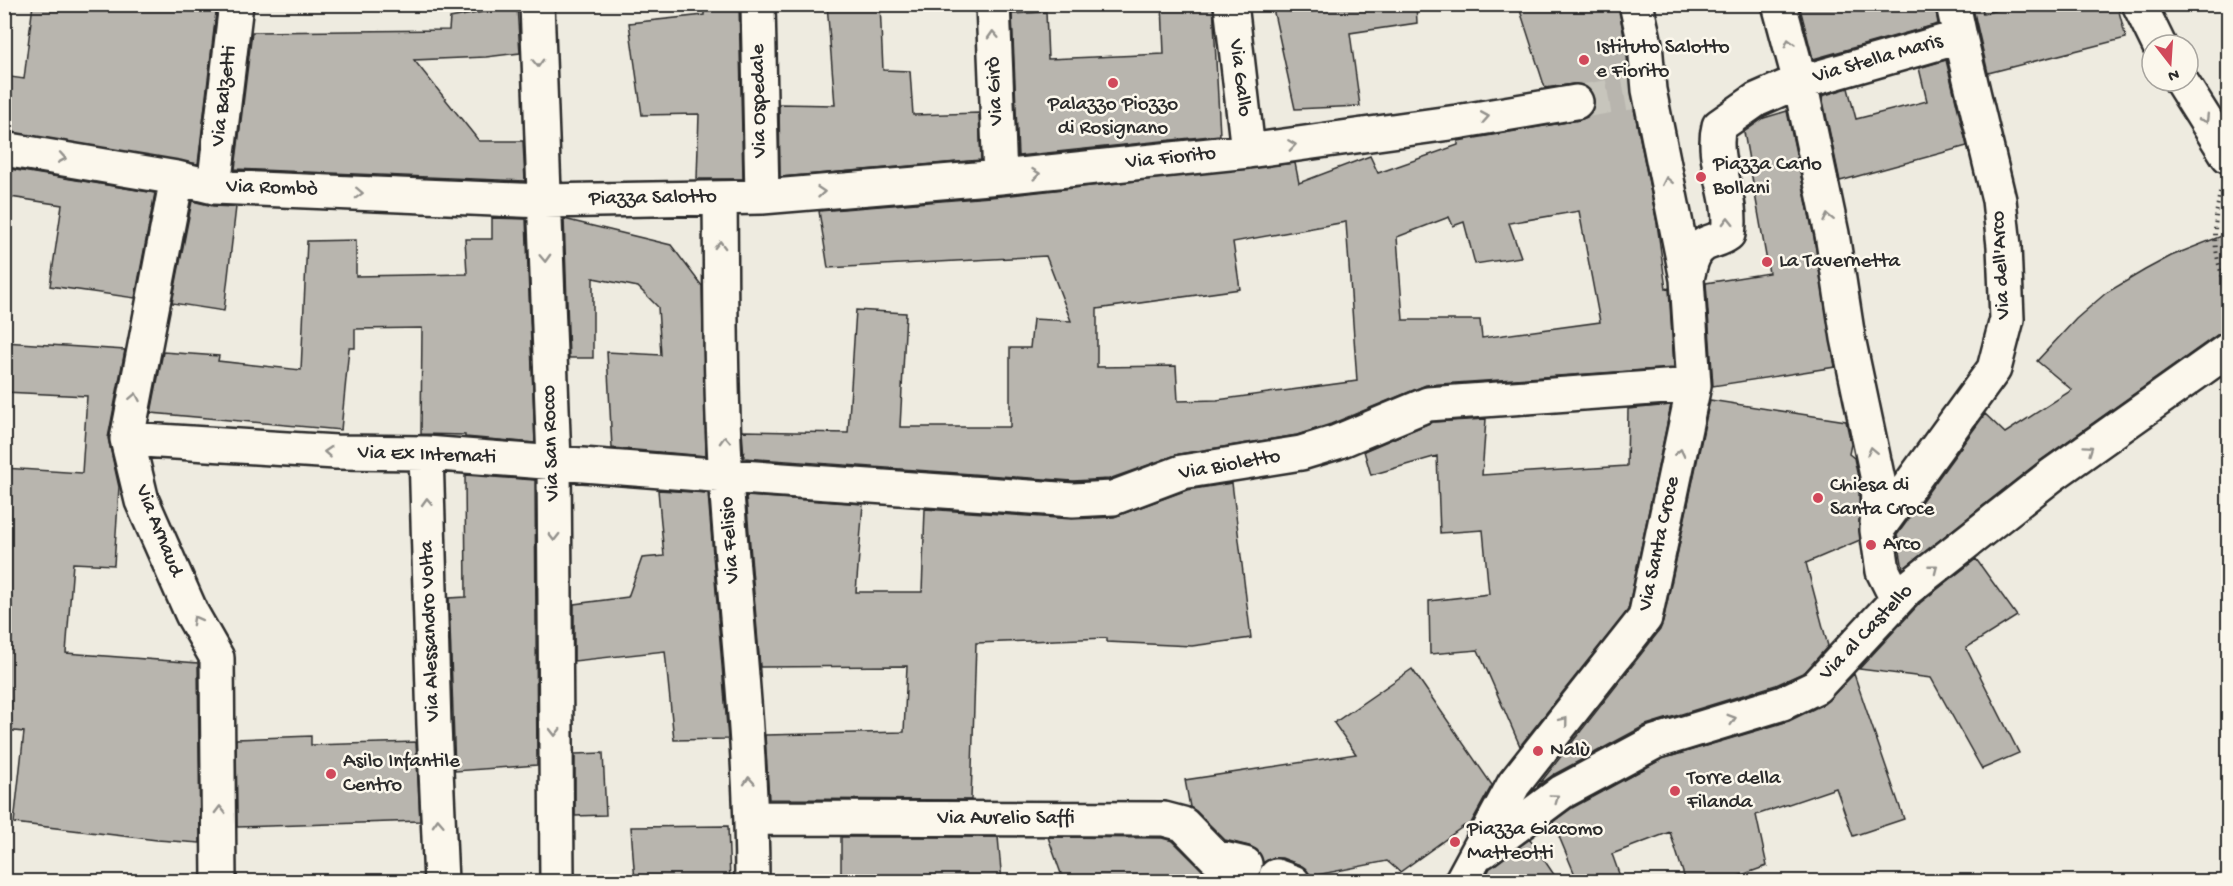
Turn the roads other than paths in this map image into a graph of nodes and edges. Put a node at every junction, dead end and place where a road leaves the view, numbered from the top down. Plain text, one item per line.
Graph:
1 (236, 4) edge
2 (537, 4) edge
3 (758, 4) edge
4 (993, 4) edge
5 (1230, 4) edge
6 (1636, 4) edge
7 (1779, 4) edge
8 (1953, 4) edge
9 (2139, 4) edge
10 (2153, 33) edge
11 (1960, 37) junction
12 (1800, 82) junction
13 (2189, 93) edge
14 (1576, 102) tunnel mouth
15 (4, 149) edge
16 (1248, 151) junction
17 (2228, 156) edge
18 (1000, 177) junction
19 (177, 178) junction
20 (214, 187) junction
21 (762, 197) junction
22 (720, 198) junction
23 (543, 201) junction
24 (1687, 283) junction
25 (2229, 350) edge
26 (1694, 385) junction
27 (127, 439) junction
28 (426, 453) junction
29 (554, 462) junction
30 (726, 476) junction
31 (1877, 530) junction
32 (1898, 599) junction
33 (752, 818) junction
34 (1245, 864) dead end
35 (1468, 869) edge
36 (219, 882) edge
37 (441, 882) edge
38 (557, 882) edge
39 (752, 882) edge

1 - 20 street, Via Balzetti
2 -> 23 street, Via San Rocco
3 - 21 street, Via Ospedale
18 -> 4 street, Via Girò
5 - 16 street, Via Gallo
24 -> 6 street
12 -> 7 street
8 - 11 street, Via Stella Maris
9 - 10 street
11 - 12 street, Via Stella Maris
11 - 31 street, Via dell'Arco
24 -> 12 street
31 -> 12 street
13 -> 17 street
16 -> 14 street, Via Fiorito
15 -> 19 street, Via Rombò
18 -> 16 street, Via Fiorito
21 -> 18 street, Via Fiorito
19 - 20 street, Via Rombò
27 -> 19 street, Via Arnaud
20 -> 23 street, Via Rombò
21 - 22 street, Piazza Salotto
22 - 23 street, Piazza Salotto
30 -> 22 street, Via Felisio
23 -> 29 street, Via San Rocco
24 - 26 street, Via Santa Croce
32 -> 25 street, Via al Castello
26 - 30 street, Via Bioletto
35 -> 26 street, Via Santa Croce
28 -> 27 street, Via Ex Internati
36 -> 27 street, Via Arnaud
28 - 29 street, Via Ex Internati
37 -> 28 street, Via Alessandro Volta
29 - 30 street, Via Ex Internati
29 -> 38 street, Via San Rocco
33 -> 30 street, Via Felisio
31 - 32 street
35 -> 32 street, Via al Castello
33 - 34 street, Via Aurelio Saffi
33 - 39 street, Via Felisio

